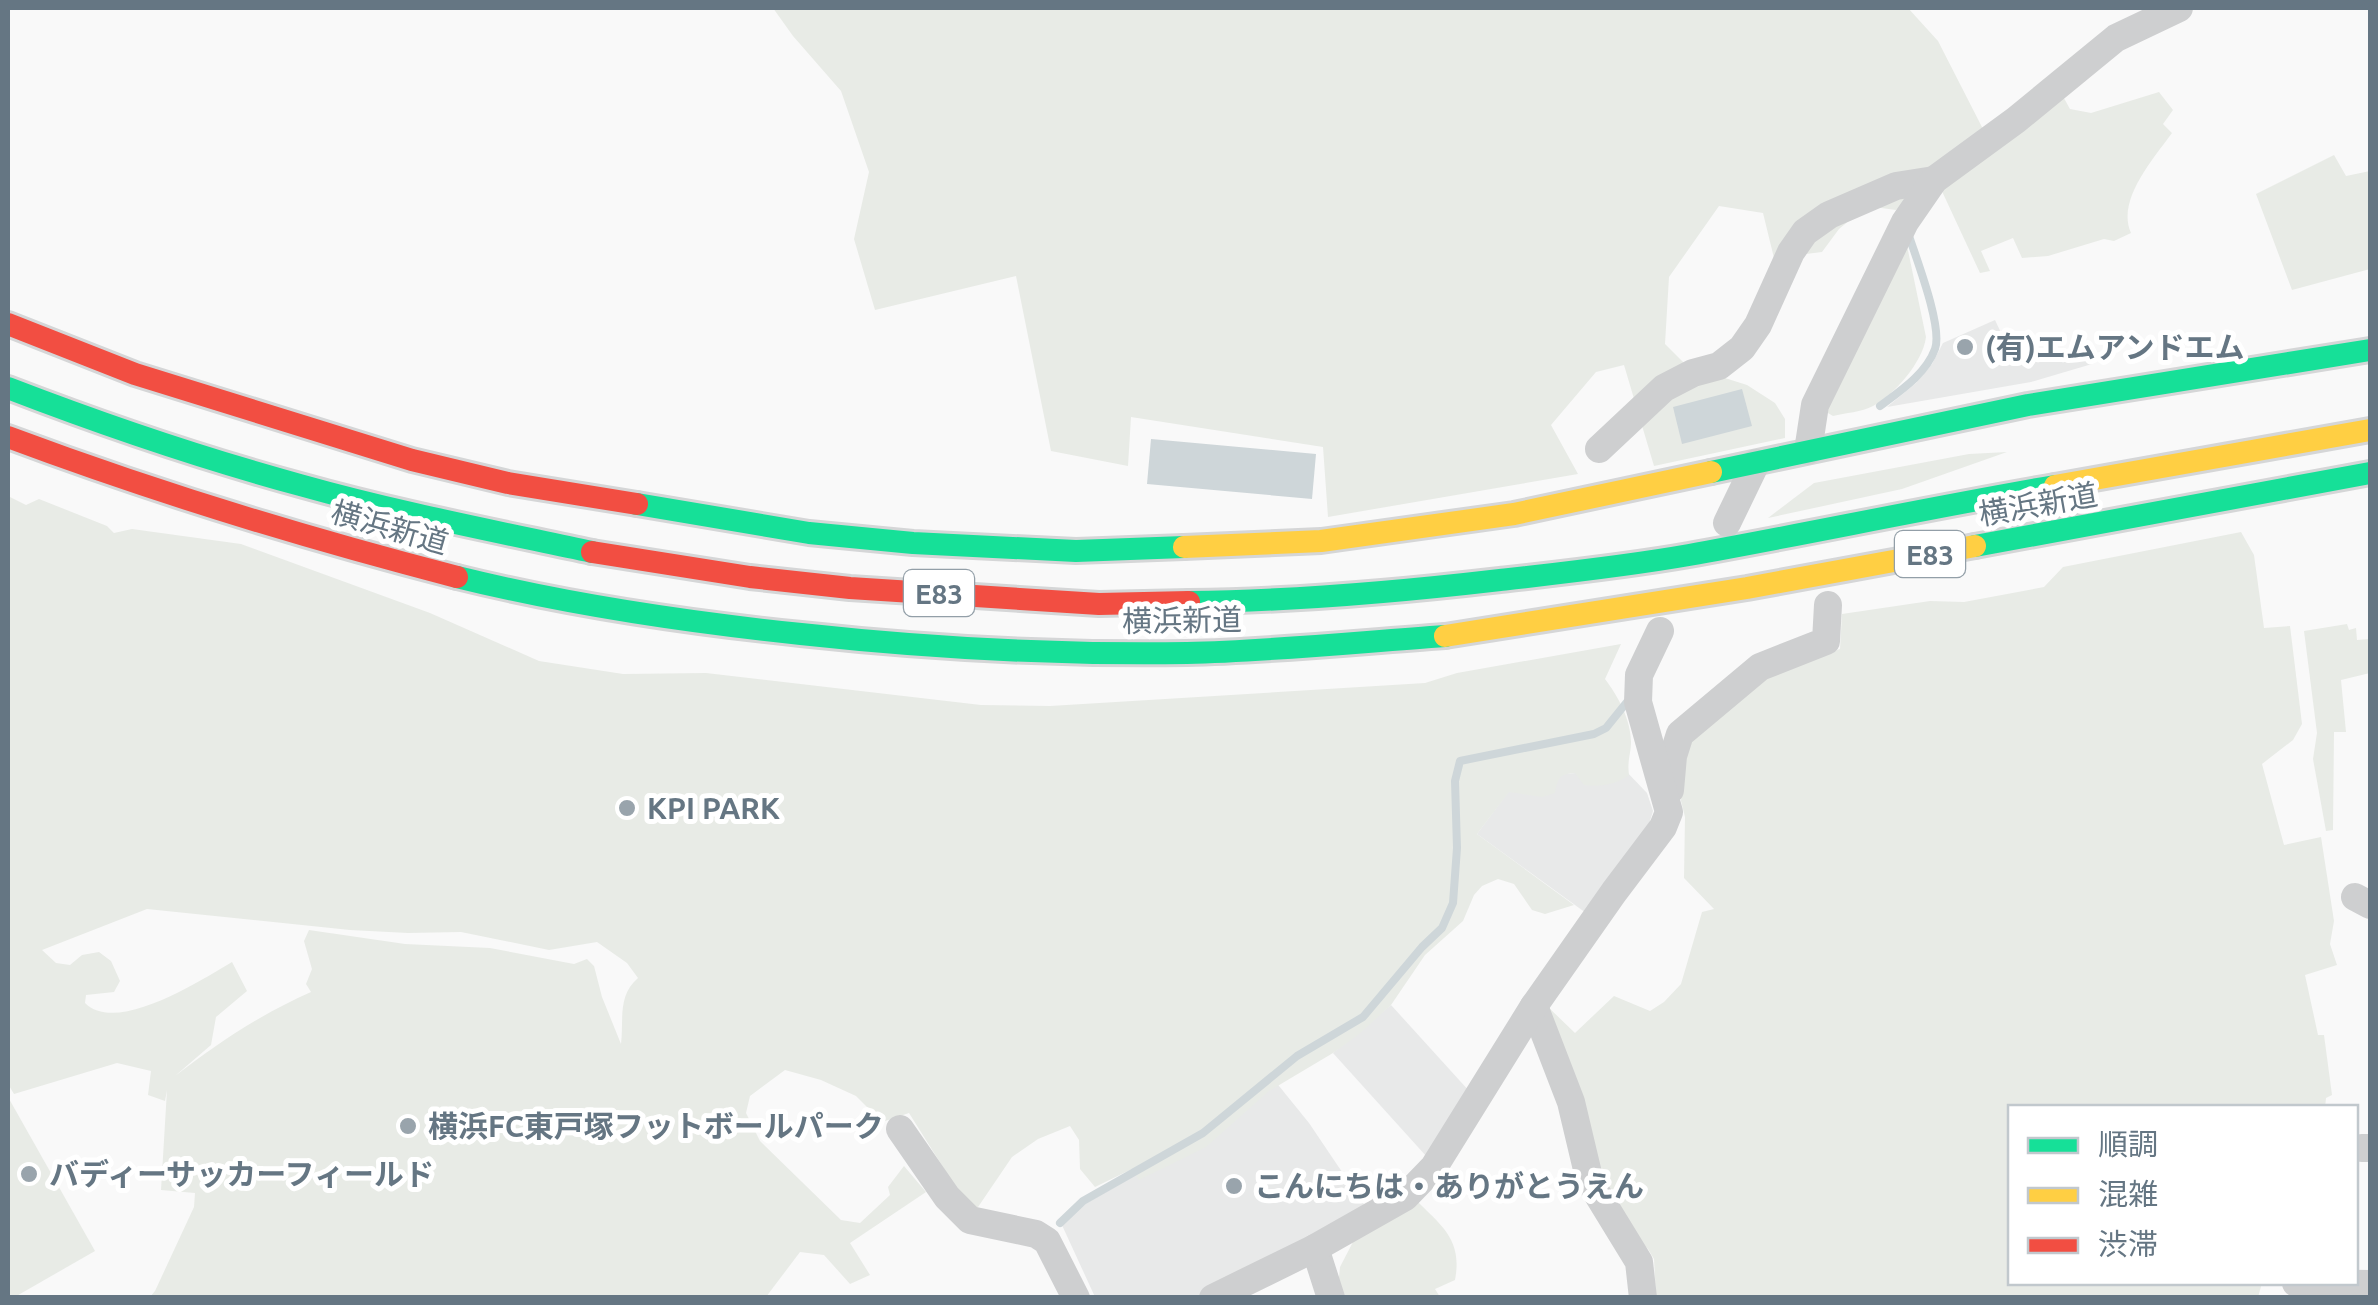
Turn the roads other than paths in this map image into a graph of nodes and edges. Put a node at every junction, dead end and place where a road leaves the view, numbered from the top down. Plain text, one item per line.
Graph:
1 (2179, 8) edge
2 (1934, 180) junction
3 (8, 324) edge
4 (2370, 350) edge
5 (8, 388) edge
6 (2370, 430) edge
7 (8, 436) edge
8 (1599, 449) dead end
9 (1808, 450) junction
10 (1756, 463) junction
11 (2370, 474) edge
12 (1727, 523) dead end
13 (1828, 606) dead end
14 (1660, 631) dead end
15 (1669, 812) junction
16 (1534, 1006) junction
17 (900, 1129) dead end
18 (1316, 1248) junction
19 (1076, 1298) edge
20 (1213, 1298) edge
21 (1330, 1298) edge
22 (1643, 1298) edge

1 - 2 street
2 - 8 street
2 - 9 street
3 - 10 main road
4 - 9 main road
5 - 6 main road, 横浜新道 / E83
7 - 11 main road, 横浜新道 / E83
9 - 10 main road
10 - 12 street
13 - 15 street
14 - 15 street
15 - 16 street
16 - 18 street
16 - 22 street
17 - 19 street
18 - 20 street
18 - 21 street

